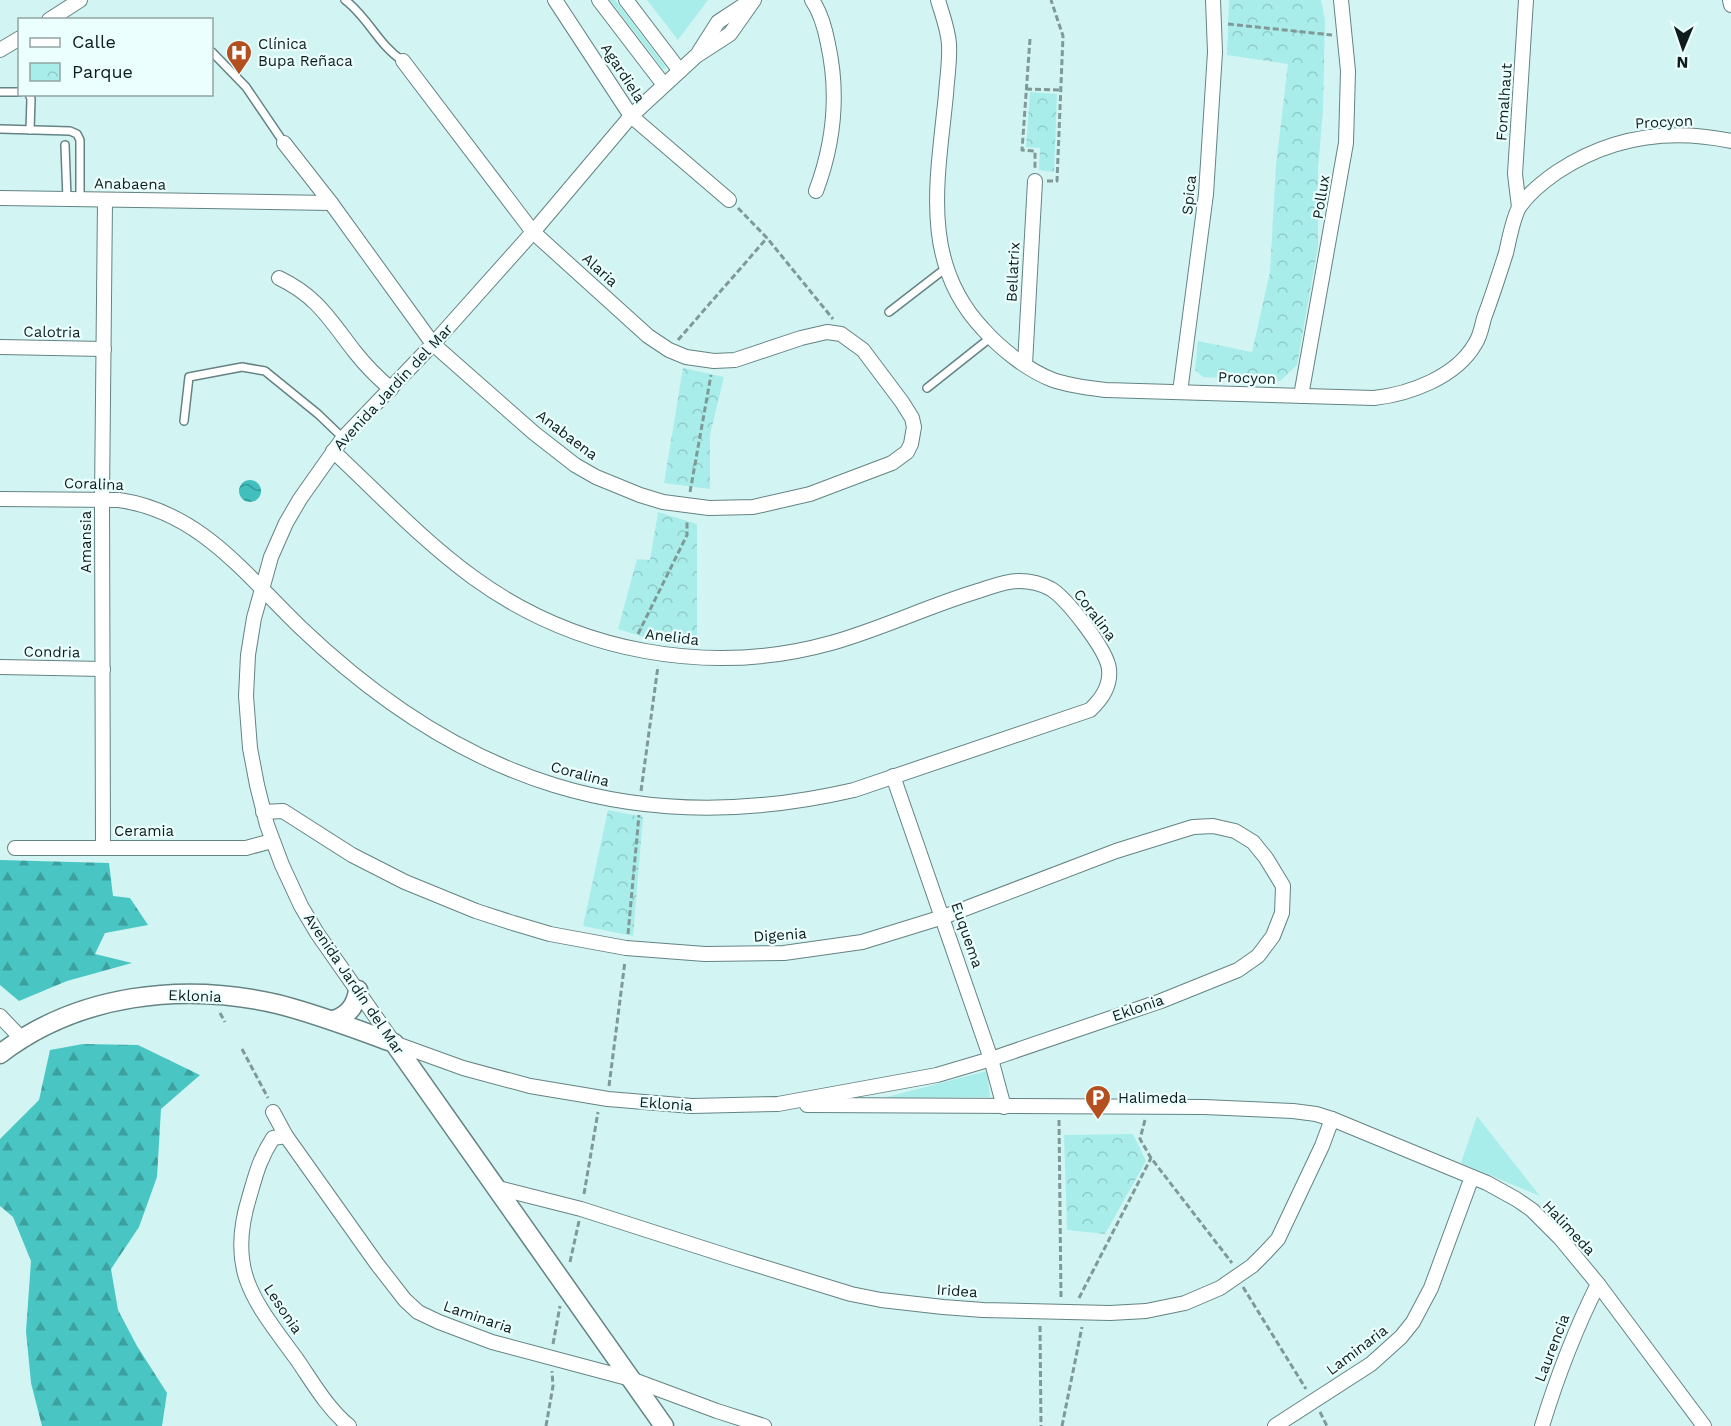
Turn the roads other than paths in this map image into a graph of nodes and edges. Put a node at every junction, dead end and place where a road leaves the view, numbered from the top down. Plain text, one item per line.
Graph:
1 (80, 0) edge
2 (345, 0) edge
3 (555, 0) edge
4 (599, 0) edge
5 (627, 0) edge
6 (752, 0) edge
7 (812, 0) edge
8 (938, 0) edge
9 (1213, 0) edge
10 (1341, 0) edge
11 (1526, 0) edge
12 (1730, 0) edge
13 (1731, 5) edge
14 (52, 18) edge
15 (18, 39) edge
16 (0, 50) edge
17 (213, 53) edge
18 (403, 61) joint
19 (680, 71) junction
20 (664, 85) junction
21 (0, 92) edge
22 (18, 92) edge
23 (30, 96) edge
24 (631, 116) junction
25 (0, 129) edge
26 (30, 130) junction
27 (1731, 141) edge
28 (284, 143) joint
29 (65, 145) dead end
30 (1035, 181) road end
31 (816, 191) dead end
32 (0, 198) edge
33 (73, 199) junction
34 (105, 200) junction
35 (729, 200) road end
36 (331, 203) junction
37 (1519, 207) junction
38 (533, 232) junction
39 (946, 268) junction
40 (279, 278) dead end
41 (889, 312) dead end
42 (848, 337) joint
43 (990, 338) junction
44 (433, 344) junction
45 (0, 347) edge
46 (104, 349) junction
47 (1025, 364) junction
48 (927, 388) dead end
49 (392, 389) junction
50 (1180, 392) junction
51 (1301, 396) junction
52 (184, 421) dead end
53 (343, 438) junction
54 (333, 451) junction
55 (0, 498) edge
56 (102, 499) junction
57 (261, 589) junction
58 (1058, 594) joint
59 (0, 667) edge
60 (103, 669) junction
61 (893, 776) junction
62 (263, 812) junction
63 (272, 841) junction
64 (15, 848) dead end
65 (103, 848) junction
66 (1283, 886) joint
67 (943, 917) junction
68 (358, 990) junction
69 (0, 1016) edge
70 (333, 1020) junction
71 (21, 1038) junction
72 (394, 1043) junction
73 (0, 1054) edge
74 (991, 1059) junction
75 (778, 1104) junction
76 (1004, 1107) junction
77 (273, 1112) road end
78 (1332, 1119) junction
79 (286, 1136) junction
80 (1472, 1177) junction
81 (498, 1188) junction
82 (1598, 1284) junction
83 (631, 1379) junction
84 (349, 1426) edge
85 (664, 1426) edge
86 (764, 1426) edge
87 (1275, 1426) edge
88 (1542, 1426) edge
89 (1704, 1426) edge

1 - 14 street
2 - 18 lane
3 - 24 street, Agardiela
4 - 20 street
5 - 19 street
6 - 19 street, Avenida Jardín del Mar
7 - 31 street
8 - 39 street, Procyon
9 - 50 street, Spica
10 - 51 street, Pollux
11 - 37 street, Fomalhaut
12 - 13 street
15 - 16 street
17 - 28 lane
18 - 38 street, Alaria
19 - 20 street, Avenida Jardín del Mar
20 - 24 street, Avenida Jardín del Mar
21 - 22 lane
23 - 26 lane
24 - 35 street, Agardiela
24 - 38 street, Avenida Jardín del Mar
25 - 26 lane
26 - 33 lane
27 - 37 street, Procyon
28 - 36 street, Anabaena
29 - 33 lane
30 - 47 street, Bellatrix
32 - 33 street, Anabaena
33 - 34 street, Anabaena
34 - 36 street, Anabaena
34 - 46 street, Amansia
36 - 44 street, Anabaena
37 - 51 street, Procyon
38 - 42 street, Alaria
38 - 44 street, Avenida Jardín del Mar
39 - 41 lane
39 - 43 street, Procyon
40 - 49 street
42 - 44 street, Anabaena
43 - 47 street, Procyon
43 - 48 lane
44 - 49 street, Avenida Jardín del Mar
45 - 46 street, Calotria
46 - 56 street, Amansia
47 - 50 street, Procyon
49 - 53 street, Avenida Jardín del Mar
50 - 51 street, Procyon
52 - 53 lane
53 - 54 street, Avenida Jardín del Mar
54 - 57 street, Avenida Jardín del Mar
54 - 58 street, Anelida
55 - 56 street, Coralina
56 - 57 street, Coralina
56 - 60 street, Amansia
57 - 61 street, Coralina
57 - 62 street, Avenida Jardín del Mar
58 - 61 street, Coralina
59 - 60 street, Condria
60 - 65 street, Amansia
61 - 67 street, Euquema
62 - 63 street, Avenida Jardín del Mar
62 - 67 street, Digenia
63 - 65 street, Ceramia
63 - 68 street, Avenida Jardín del Mar
64 - 65 street, Ceramia
66 - 67 street, Digenia
66 - 74 street, Eklonia
67 - 74 street, Euquema
68 - 70 street
68 - 72 street, Avenida Jardín del Mar
69 - 71 street
70 - 71 street, Eklonia
70 - 72 street, Eklonia
71 - 73 street, Eklonia
72 - 75 street, Eklonia
72 - 81 street, Avenida Jardín del Mar
74 - 75 street, Eklonia
74 - 76 street, Euquema
75 - 76 street, Halimeda
76 - 78 street, Halimeda
77 - 79 street, Laminaria
78 - 80 street, Halimeda
78 - 81 street, Iridea
79 - 83 street, Laminaria
79 - 84 street, Lesonia
80 - 82 street, Halimeda
80 - 87 street, Laminaria
81 - 83 street, Avenida Jardín del Mar
82 - 88 street, Laurencia
82 - 89 street, Halimeda
83 - 85 street, Avenida Jardín del Mar
83 - 86 street, Laminaria

